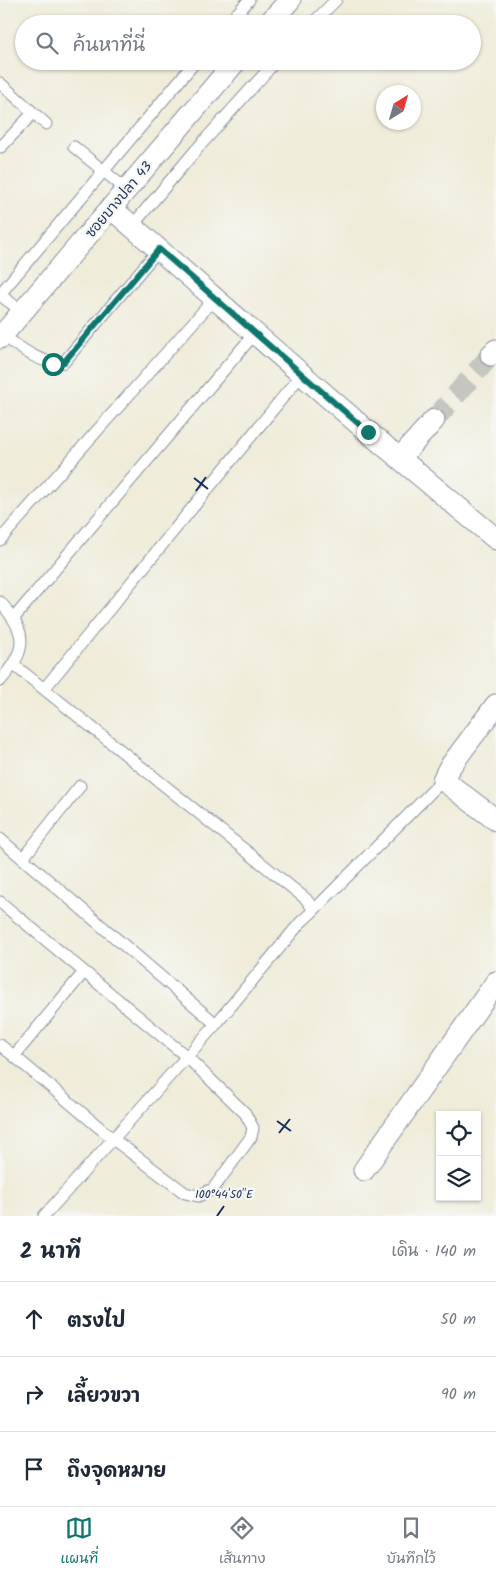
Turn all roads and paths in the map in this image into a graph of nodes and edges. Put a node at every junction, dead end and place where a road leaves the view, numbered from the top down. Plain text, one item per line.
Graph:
1 (249, 0) edge
2 (290, 0) edge
3 (336, 0) edge
4 (237, 13) edge
5 (276, 15) edge
6 (321, 15) edge
7 (188, 70) edge
8 (228, 70) edge
9 (268, 70) edge
10 (0, 83) edge
11 (33, 112) junction
12 (46, 124) dead end
13 (1, 147) dead end
14 (74, 147) dead end
15 (103, 171) junction
16 (127, 190) junction
17 (111, 208) junction
18 (132, 226) junction
19 (159, 249) junction
20 (0, 294) edge
21 (215, 298) junction
22 (23, 312) junction
23 (255, 333) junction
24 (1, 337) edge
25 (302, 374) junction
26 (434, 420) tunnel mouth
27 (400, 458) junction
28 (496, 538) edge
29 (0, 540) edge
30 (0, 602) edge
31 (14, 618) junction
32 (14, 665) junction
33 (0, 681) edge
34 (44, 689) junction
35 (496, 705) edge
36 (443, 780) junction
37 (80, 786) dead end
38 (496, 820) edge
39 (0, 839) edge
40 (23, 858) junction
41 (0, 902) edge
42 (314, 910) junction
43 (84, 972) junction
44 (496, 982) edge
45 (216, 1024) junction
46 (0, 1045) edge
47 (14, 1056) junction
48 (186, 1057) junction
49 (113, 1139) junction
50 (364, 1170) dead end
51 (44, 1216) edge

1 - 4 lane
2 - 5 street
3 - 6 lane
7 - 15 lane
8 - 16 street, ซอยบางปลา 43
9 - 18 lane
10 - 11 lane
11 - 12 lane
11 - 13 lane
14 - 15 lane
15 - 16 lane
15 - 20 lane
16 - 17 street, ซอยบางปลา 43
17 - 18 street
17 - 22 street, ซอยบางปลา 43
18 - 19 street
19 - 21 street
19 - 24 lane
20 - 22 lane
21 - 23 street
21 - 29 lane
22 - 24 street, ซอยบางปลา 43
23 - 25 street
23 - 31 lane
25 - 27 street
25 - 34 lane
26 - 27 street
27 - 28 street
30 - 31 lane
31 - 32 lane
32 - 33 lane
32 - 34 lane
34 - 42 lane
35 - 36 street
36 - 38 street
36 - 42 lane
37 - 40 lane
39 - 40 lane
40 - 45 lane
41 - 43 lane
42 - 45 lane
43 - 47 lane
43 - 48 lane
44 - 50 street
45 - 48 lane
46 - 47 lane
47 - 49 lane
48 - 49 lane
48 - 49 lane
49 - 51 lane

